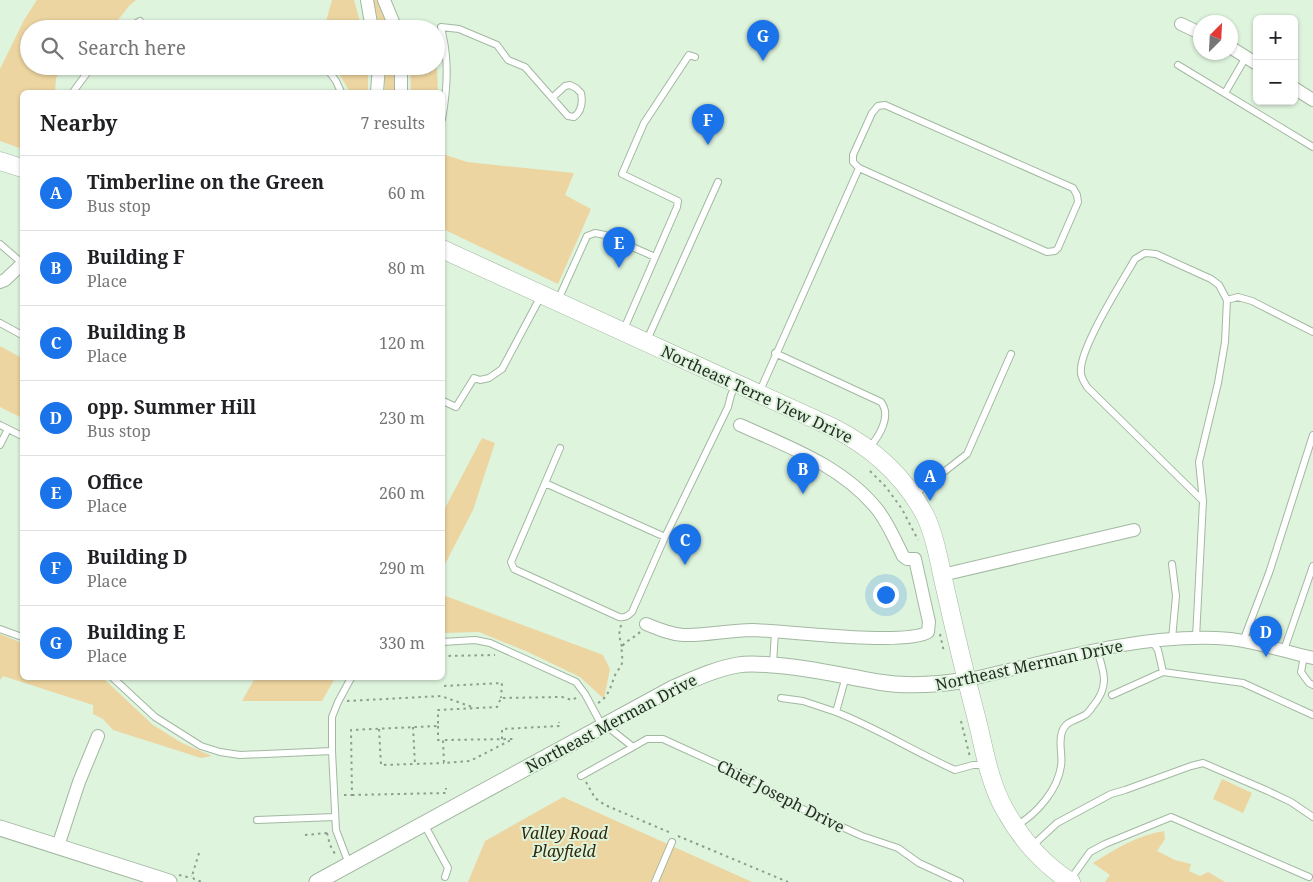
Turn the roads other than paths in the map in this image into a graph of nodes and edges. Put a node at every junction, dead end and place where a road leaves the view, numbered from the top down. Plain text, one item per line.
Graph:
1 (367, 0) edge
2 (384, 0) edge
3 (370, 20) edge
4 (392, 20) edge
5 (1181, 24) dead end
6 (445, 27) edge
7 (1193, 30) edge
8 (1238, 52) edge
9 (445, 57) edge
10 (695, 58) dead end
11 (1251, 61) edge
12 (1178, 65) dead end
13 (85, 75) edge
14 (332, 75) edge
15 (378, 75) edge
16 (401, 75) edge
17 (74, 90) edge
18 (340, 90) edge
19 (377, 90) edge
20 (401, 90) edge
21 (444, 90) edge
22 (1298, 91) edge
23 (1225, 93) junction
24 (552, 98) junction
25 (1313, 100) edge
26 (1313, 147) edge
27 (0, 161) edge
28 (20, 167) edge
29 (859, 168) junction
30 (718, 182) dead end
31 (0, 244) edge
32 (445, 250) edge
33 (655, 257) junction
34 (20, 262) edge
35 (20, 266) edge
36 (0, 282) edge
37 (550, 298) junction
38 (1227, 300) junction
39 (0, 323) edge
40 (623, 331) junction
41 (1313, 332) edge
42 (20, 334) edge
43 (646, 341) junction
44 (775, 353) junction
45 (1011, 354) dead end
46 (737, 384) junction
47 (758, 394) junction
48 (445, 402) edge
49 (0, 425) edge
50 (740, 425) dead end
51 (8, 429) junction
52 (20, 435) edge
53 (1313, 435) edge
54 (0, 445) edge
55 (560, 448) dead end
56 (869, 448) junction
57 (544, 483) junction
58 (913, 496) junction
59 (1203, 501) junction
60 (1134, 530) dead end
61 (665, 537) junction
62 (937, 554) junction
63 (915, 559) junction
64 (1172, 564) dead end
65 (1313, 566) edge
66 (942, 575) junction
67 (646, 624) road end
68 (0, 629) edge
69 (775, 632) junction
70 (20, 636) edge
71 (1172, 638) junction
72 (1196, 638) junction
73 (1151, 641) junction
74 (1243, 641) junction
75 (445, 642) edge
76 (1097, 650) junction
77 (1284, 650) junction
78 (1309, 657) edge
79 (773, 665) junction
80 (1163, 672) junction
81 (846, 676) junction
82 (115, 680) edge
83 (350, 680) edge
84 (966, 680) junction
85 (1313, 685) edge
86 (1112, 695) dead end
87 (781, 698) dead end
88 (836, 712) junction
89 (1313, 715) edge
90 (605, 725) junction
91 (98, 736) dead end
92 (633, 748) junction
93 (332, 751) junction
94 (988, 765) junction
95 (582, 776) road end
96 (334, 817) junction
97 (1313, 817) edge
98 (257, 820) dead end
99 (424, 824) junction
100 (1015, 826) junction
101 (0, 828) edge
102 (672, 842) dead end
103 (58, 846) junction
104 (1030, 848) junction
105 (343, 861) junction
106 (445, 877) dead end
107 (1309, 877) dead end
108 (169, 882) edge
109 (317, 882) edge
110 (655, 882) edge
111 (960, 882) edge
112 (1070, 882) edge

1 - 3 street
2 - 4 street
5 - 7 street
6 - 24 lane
8 - 11 street
9 - 21 lane
10 - 33 lane
11 - 23 lane
12 - 23 lane
13 - 17 lane
14 - 18 lane
15 - 19 street
16 - 20 street
22 - 25 street
23 - 26 lane
24 - 24 lane
27 - 28 main road
29 - 29 lane
29 - 44 lane
30 - 43 lane
31 - 34 lane
32 - 37 main road, Northeast Terre View Drive
33 - 37 lane
33 - 40 lane
35 - 36 street
37 - 40 main road, Northeast Terre View Drive
37 - 48 lane
38 - 41 lane
38 - 59 lane
38 - 59 lane
39 - 42 lane
40 - 43 main road, Northeast Terre View Drive
43 - 46 main road, Northeast Terre View Drive
44 - 47 lane
44 - 56 lane
45 - 58 lane
46 - 47 main road, Northeast Terre View Drive
46 - 61 lane
47 - 56 main road, Northeast Terre View Drive
49 - 51 lane
50 - 63 street
51 - 52 lane
51 - 54 lane
53 - 74 lane
55 - 57 lane
56 - 58 main road, Northeast Terre View Drive
57 - 61 lane
57 - 61 lane
58 - 62 main road, Northeast Terre View Drive
59 - 72 lane
60 - 66 street
62 - 63 street
62 - 66 main road, Northeast Terre View Drive
63 - 69 street
64 - 71 lane
65 - 77 lane
66 - 84 main road, Northeast Terre View Drive
67 - 69 street
68 - 70 lane
69 - 79 lane
71 - 72 street, Northeast Merman Drive
71 - 73 street, Northeast Merman Drive
72 - 74 street, Northeast Merman Drive
73 - 76 street, Northeast Merman Drive
73 - 80 lane
74 - 77 street, Northeast Merman Drive
75 - 90 lane
76 - 84 street, Northeast Merman Drive
76 - 100 lane
77 - 78 street, Northeast Merman Drive
78 - 85 lane
79 - 81 street, Northeast Merman Drive
79 - 90 street, Northeast Merman Drive
80 - 86 lane
80 - 89 lane
81 - 84 street, Northeast Merman Drive
81 - 88 lane
82 - 93 lane
83 - 93 lane
84 - 94 main road, Northeast Terre View Drive
87 - 88 lane
88 - 94 lane
90 - 92 lane
90 - 99 street, Northeast Merman Drive
91 - 103 street
92 - 95 lane, Chief Joseph Drive
92 - 111 lane, Chief Joseph Drive
93 - 96 lane
94 - 100 main road, Northeast Terre View Drive
96 - 98 lane
96 - 105 lane
97 - 104 lane
99 - 105 street, Northeast Merman Drive
99 - 106 lane
100 - 104 main road, Northeast Terre View Drive
101 - 103 street
102 - 110 lane
103 - 108 street
104 - 112 main road, Northeast Terre View Drive
105 - 109 street, Northeast Merman Drive
107 - 112 lane

